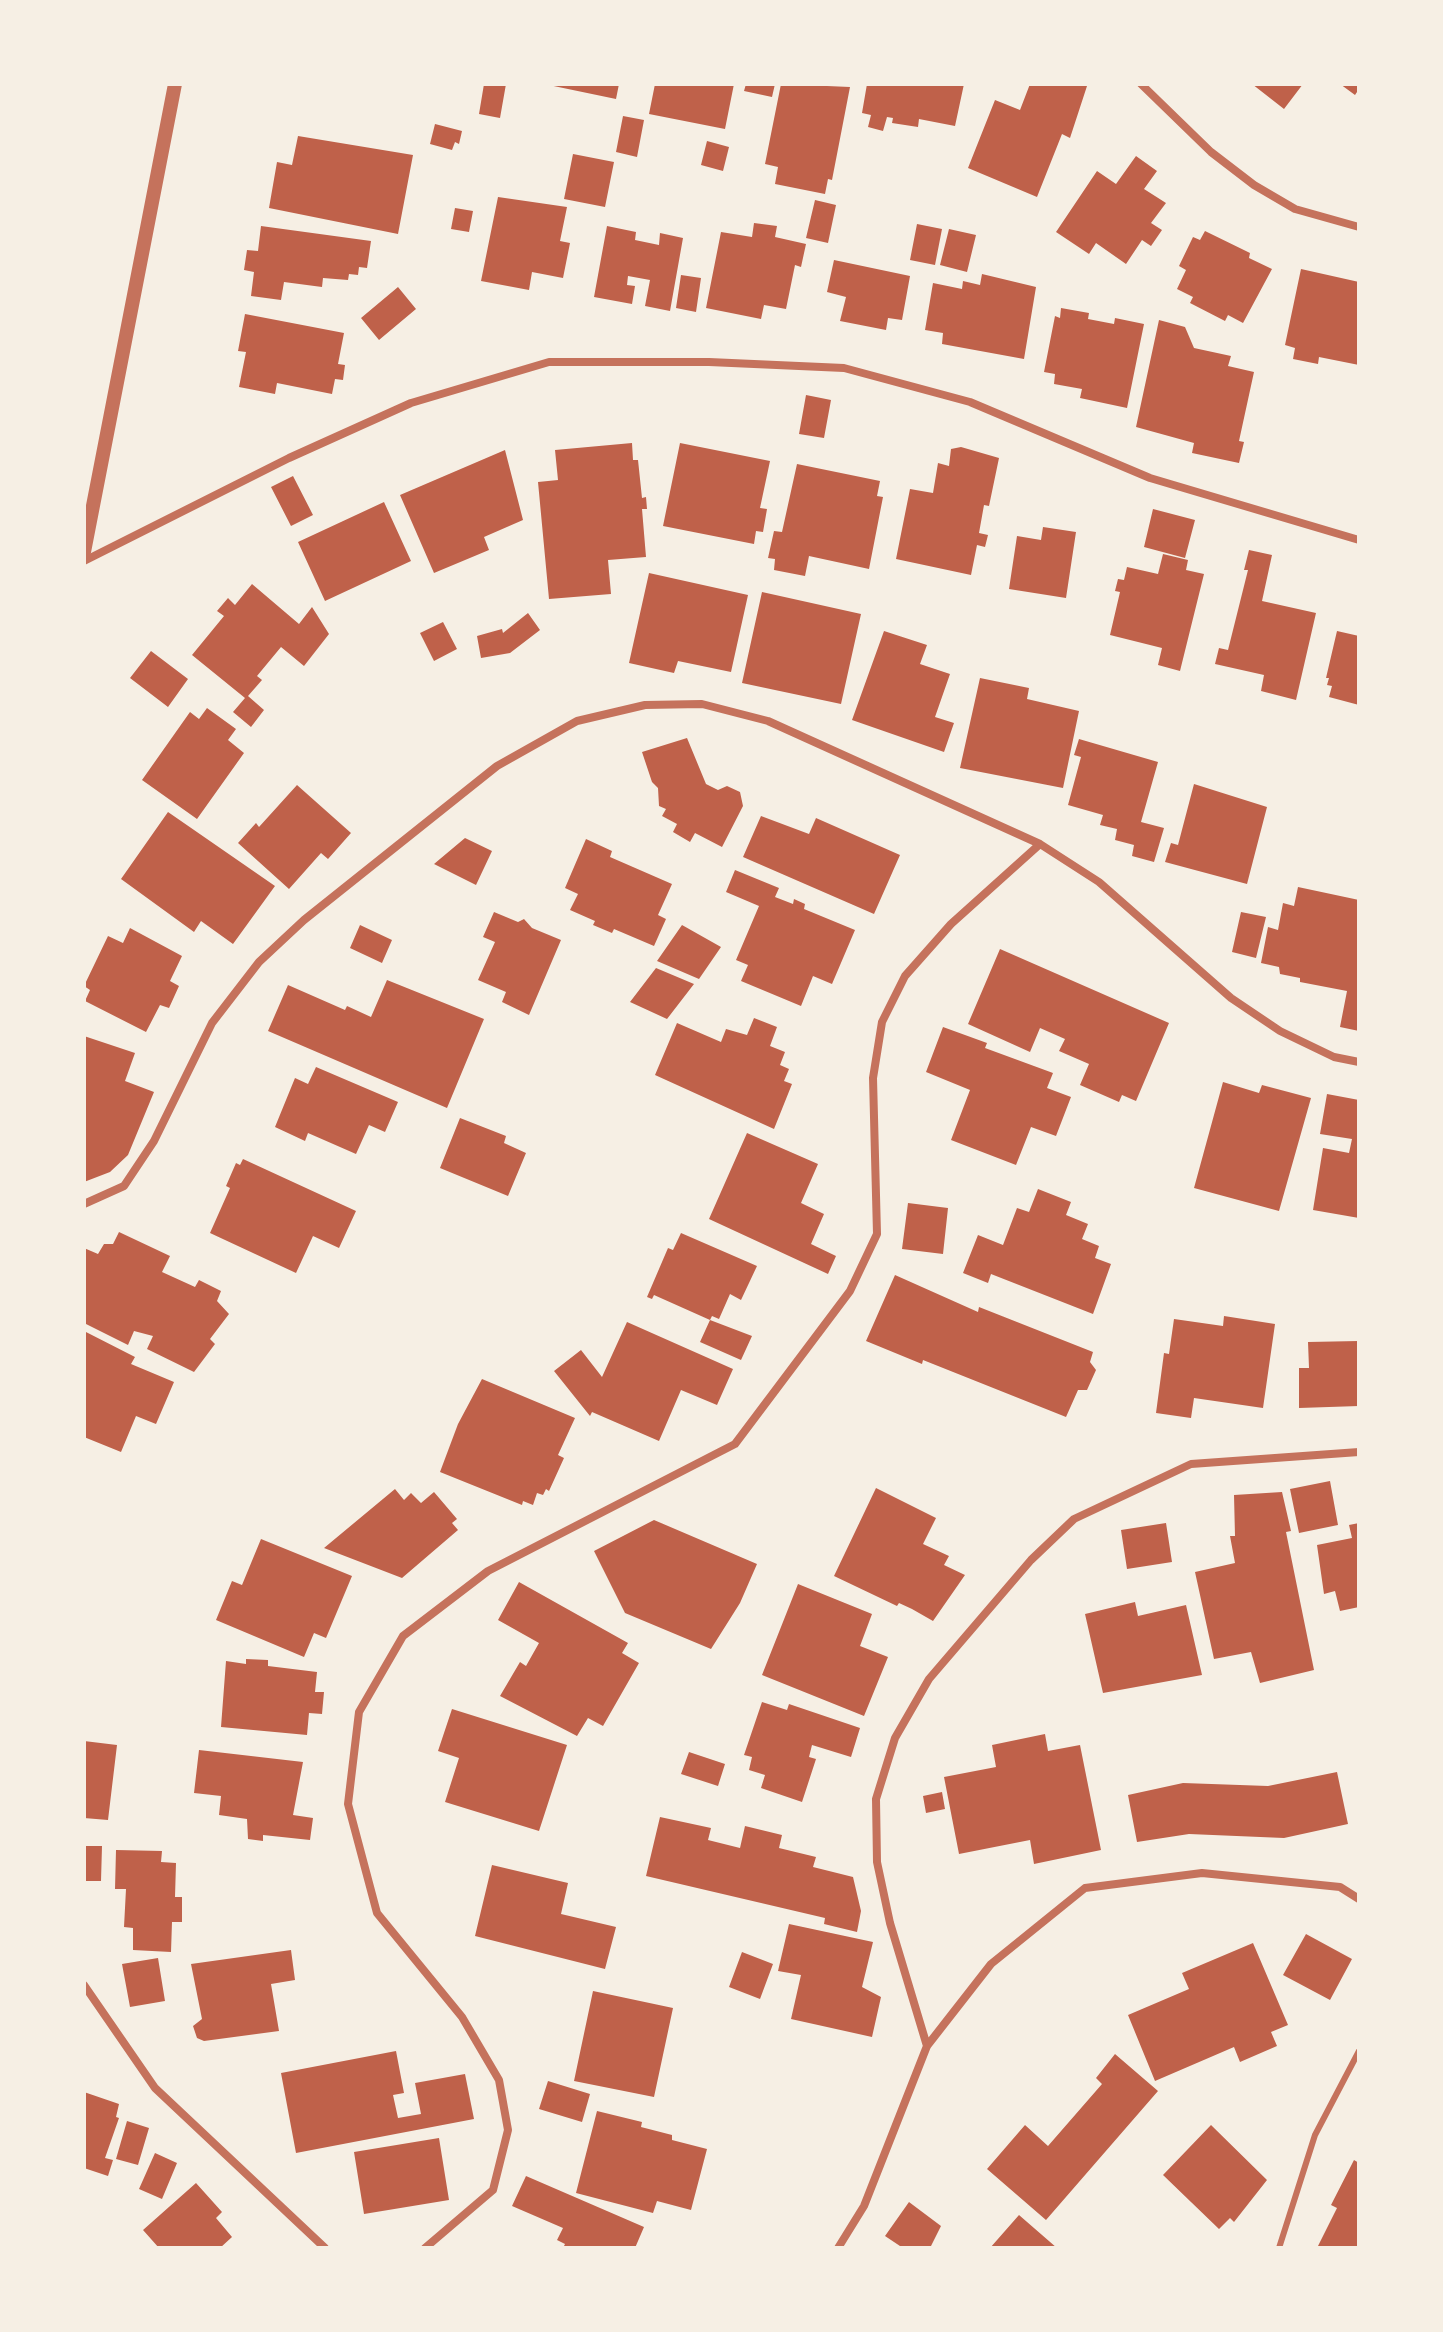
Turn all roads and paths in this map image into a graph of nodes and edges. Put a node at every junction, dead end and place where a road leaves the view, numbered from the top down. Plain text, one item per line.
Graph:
1 (175, 84) edge
2 (1141, 84) edge
3 (1359, 227) edge
4 (1359, 540) edge
5 (84, 552) edge
6 (84, 561) edge
7 (1040, 844) junction
8 (1359, 1062) edge
9 (84, 1204) edge
10 (1359, 1452) edge
11 (1359, 1899) edge
12 (84, 1985) edge
13 (927, 2046) junction
14 (1359, 2051) edge
15 (325, 2248) edge
16 (425, 2248) edge
17 (838, 2248) edge
18 (1279, 2248) edge

1 - 5 street
2 - 3 street
4 - 6 street
7 - 8 street
7 - 9 street
7 - 16 street
10 - 13 street
11 - 13 street
12 - 15 street
13 - 17 street
14 - 18 lane

